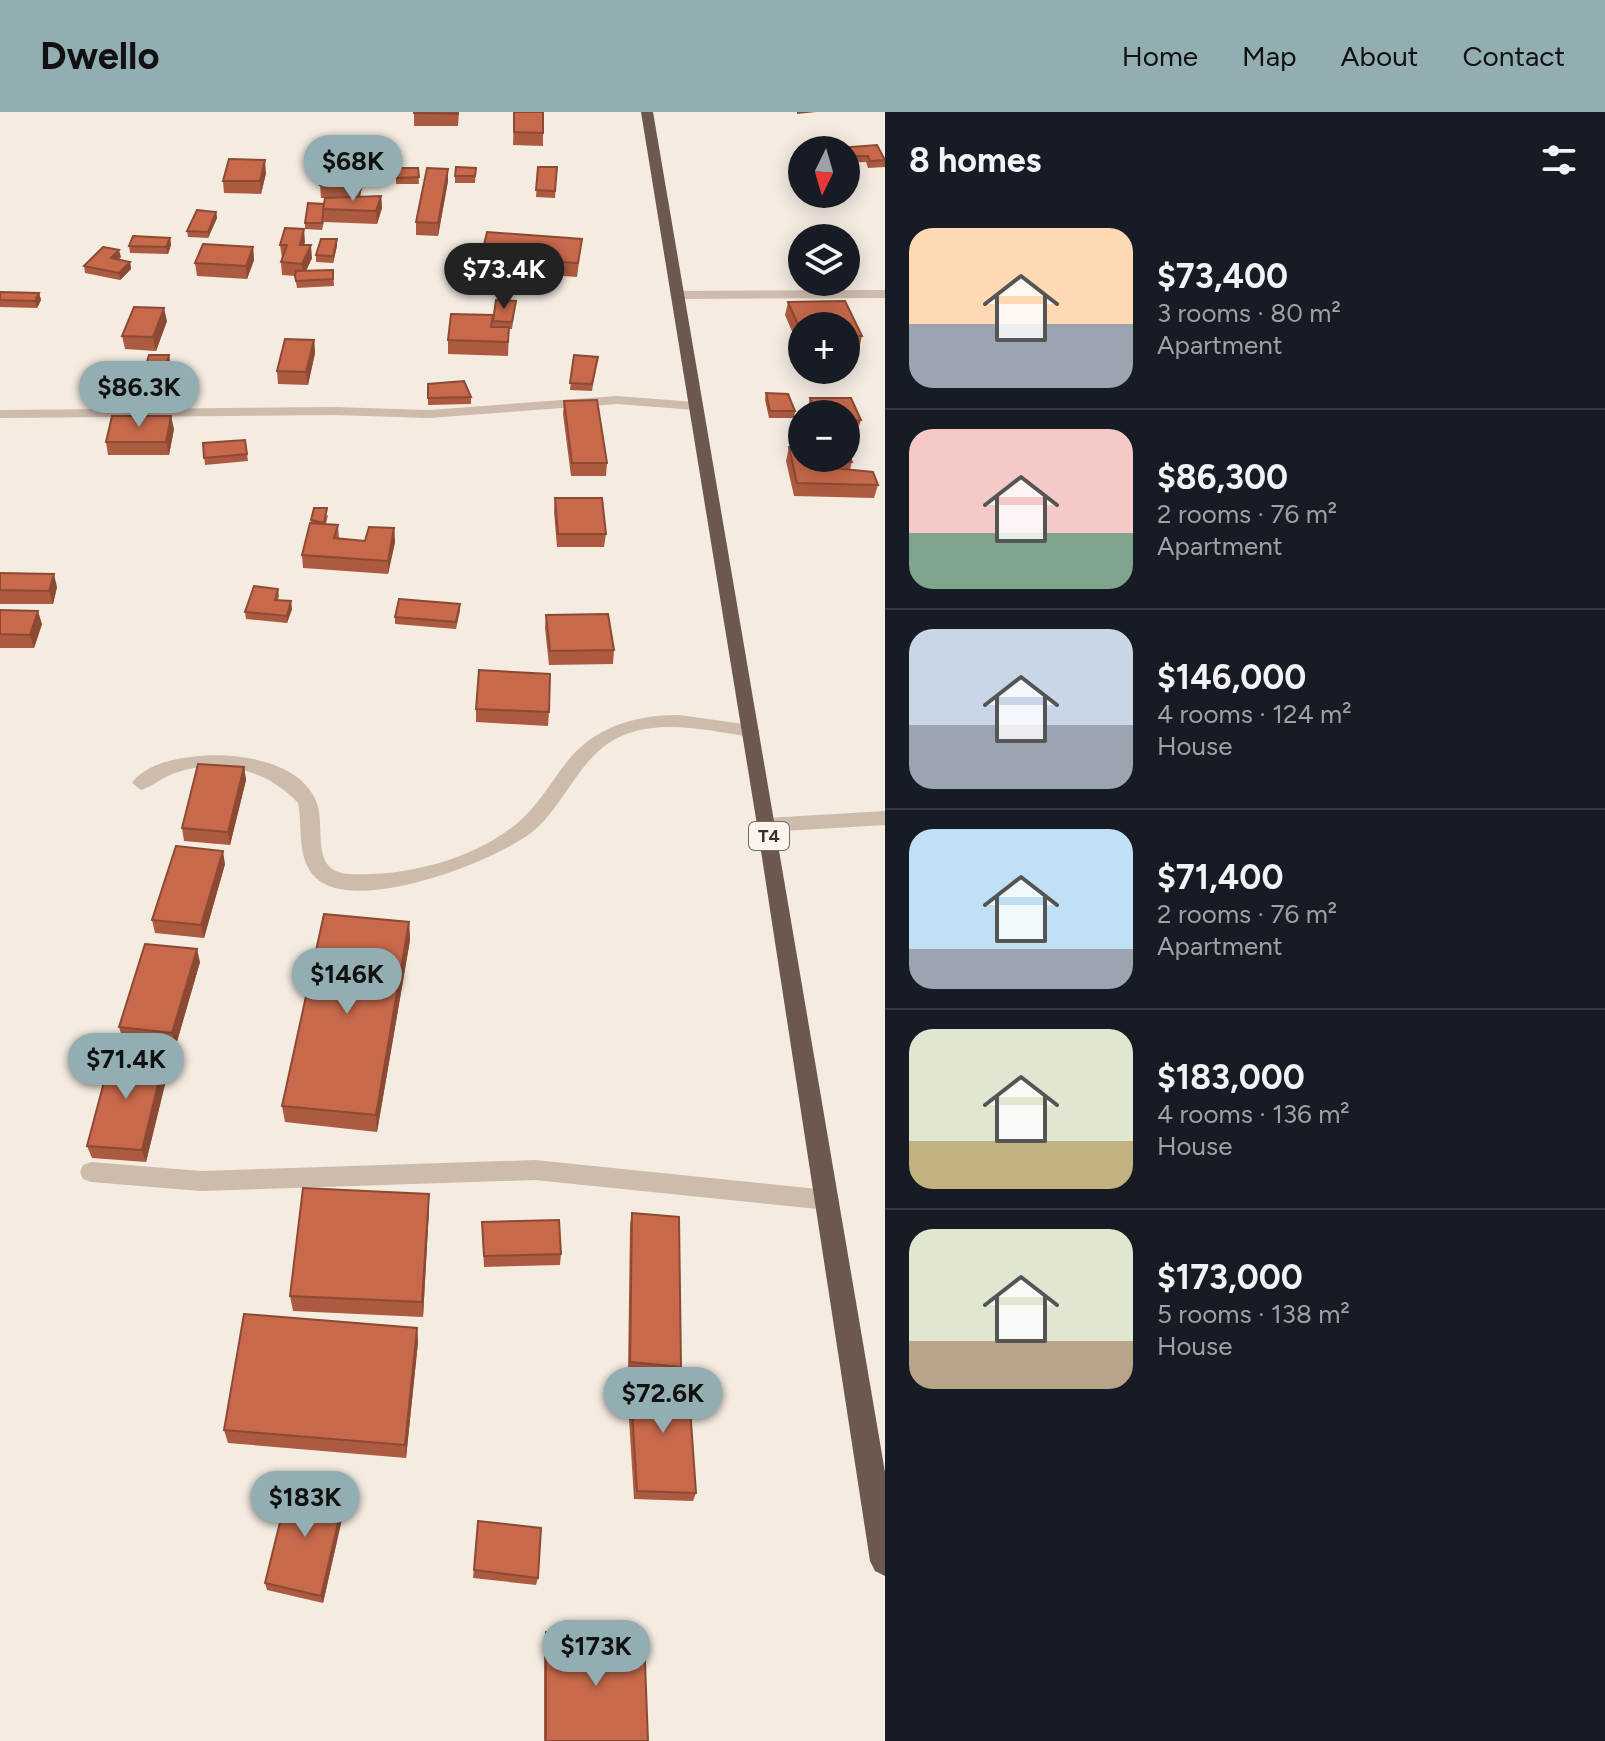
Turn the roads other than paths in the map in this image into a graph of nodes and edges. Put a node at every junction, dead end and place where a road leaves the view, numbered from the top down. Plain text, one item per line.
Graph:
1 (647, 112) edge
2 (885, 294) edge
3 (677, 295) junction
4 (695, 406) junction
5 (0, 414) edge
6 (751, 731) junction
7 (141, 783) dead end
8 (885, 818) edge
9 (767, 825) junction
10 (91, 1172) dead end
11 (827, 1200) junction
12 (885, 1561) edge

1 - 3 highway, T4
2 - 3 street
3 - 4 highway, T4
4 - 5 street
4 - 6 highway, T4
6 - 7 street
6 - 9 highway, T4
8 - 9 street
9 - 11 highway, T4
10 - 11 street
11 - 12 highway, T4

